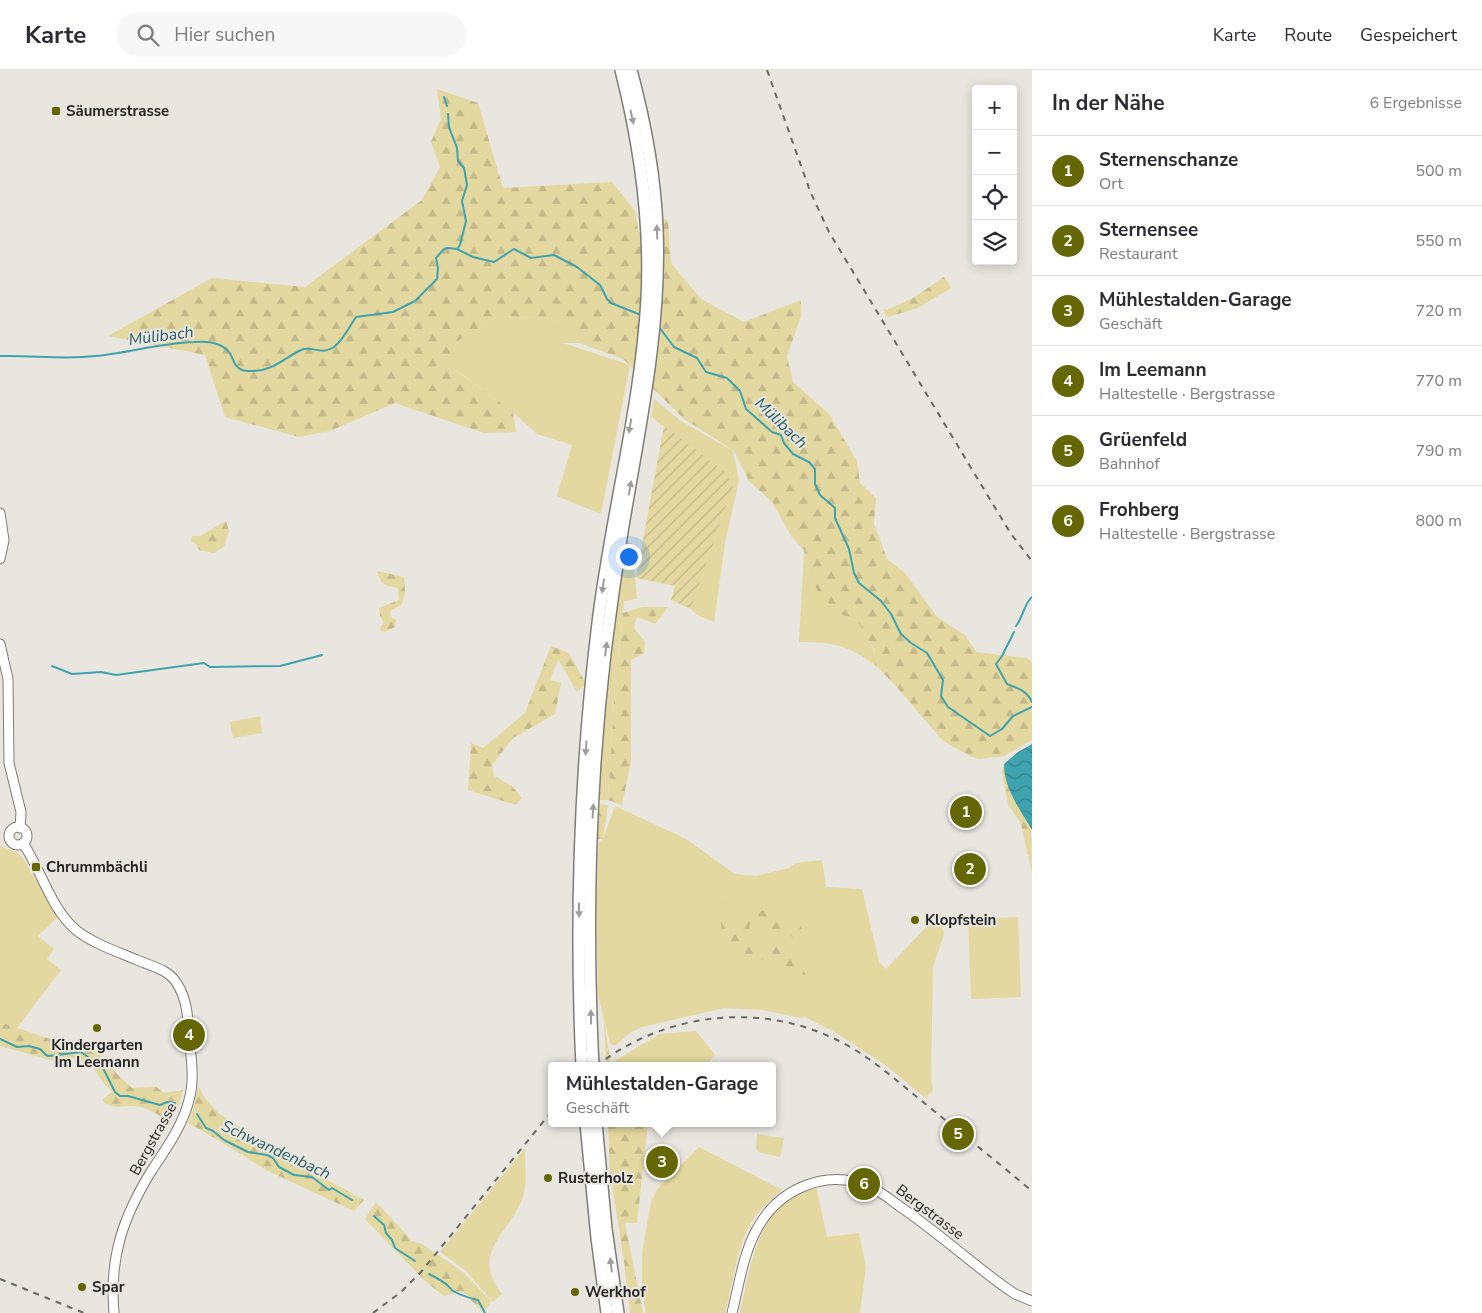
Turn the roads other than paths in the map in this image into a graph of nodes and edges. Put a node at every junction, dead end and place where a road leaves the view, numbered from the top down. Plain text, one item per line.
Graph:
1 (621, 70) edge
2 (631, 70) edge
3 (652, 255) junction
4 (643, 378) junction
5 (0, 513) edge
6 (0, 559) edge
7 (0, 644) edge
8 (20, 828) junction
9 (23, 844) junction
10 (582, 1062) edge
11 (593, 1062) edge
12 (586, 1127) edge
13 (596, 1127) edge
14 (602, 1276) junction
15 (1032, 1301) edge
16 (114, 1313) edge
17 (600, 1313) edge
18 (608, 1313) edge
19 (618, 1313) edge
20 (732, 1313) edge

1 -> 3 highway
3 -> 2 highway
3 - 4 highway
4 -> 10 highway
11 -> 4 highway
5 - 6 main road
7 - 8 main road
8 - 9 main road, Bergstrasse
8 - 9 main road, Bergstrasse
9 - 16 main road, Bergstrasse
12 - 14 highway
19 -> 13 highway
14 - 17 highway
14 - 18 highway
15 - 20 main road, Bergstrasse

